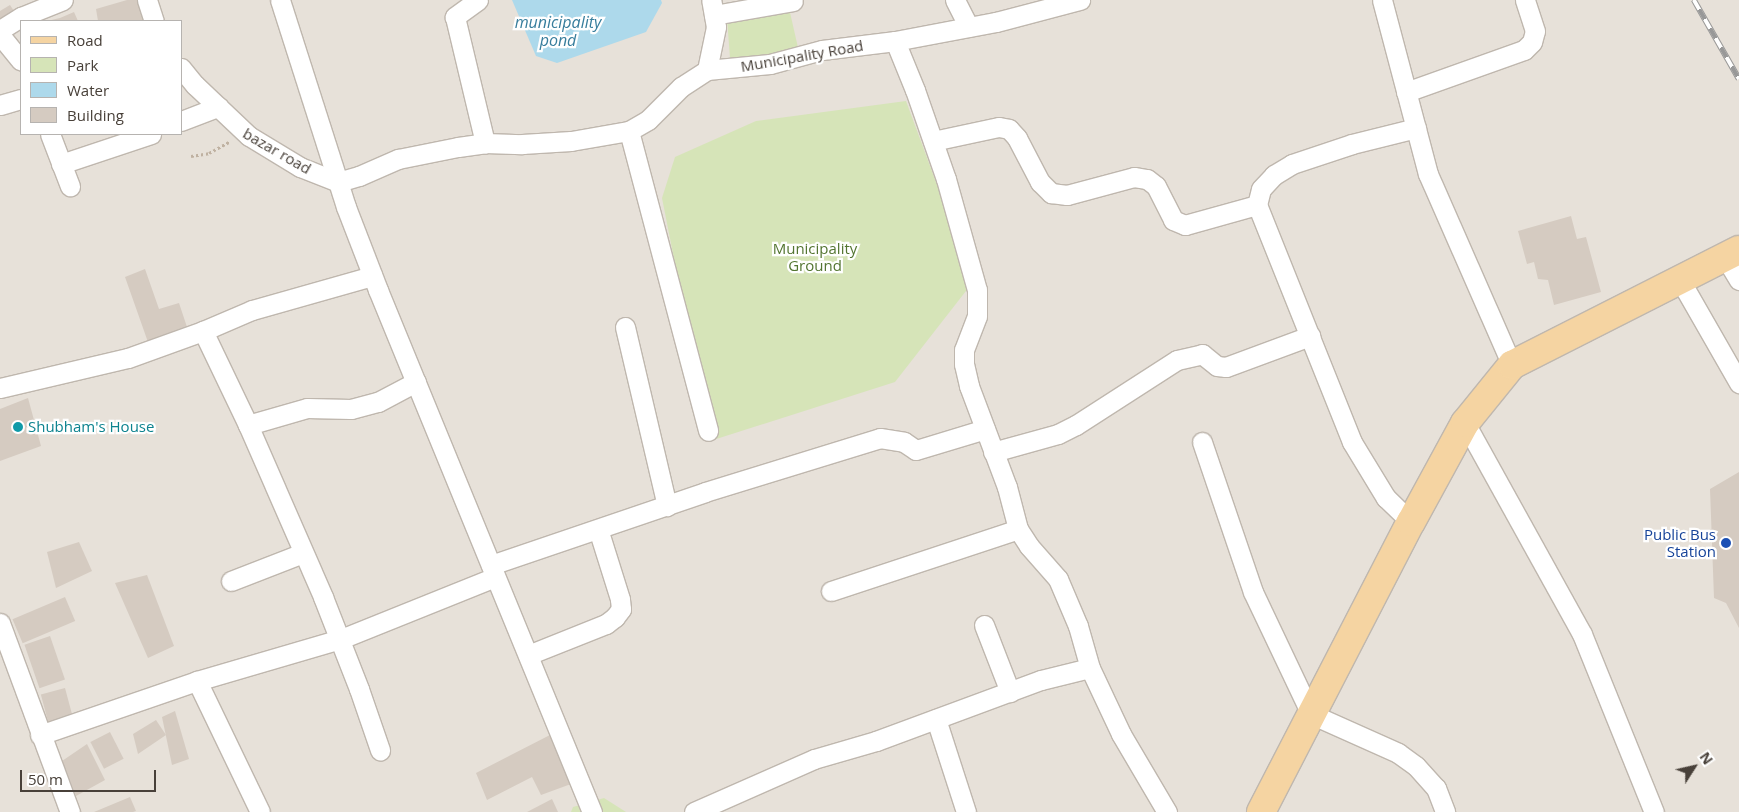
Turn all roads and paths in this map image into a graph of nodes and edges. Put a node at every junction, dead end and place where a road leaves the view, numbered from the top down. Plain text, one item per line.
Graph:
1 (63, 0) edge
2 (147, 0) edge
3 (280, 0) edge
4 (478, 0) edge
5 (955, 0) edge
6 (1080, 0) edge
7 (1382, 0) edge
8 (1525, 0) edge
9 (792, 1) edge
10 (712, 7) edge
11 (454, 9) edge
12 (154, 20) edge
13 (969, 27) junction
14 (0, 30) edge
15 (0, 35) edge
16 (896, 41) junction
17 (20, 60) edge
18 (182, 69) edge
19 (707, 70) junction
20 (1406, 92) junction
21 (20, 99) edge
22 (0, 105) edge
23 (218, 107) junction
24 (182, 121) edge
25 (1416, 128) junction
26 (629, 131) junction
27 (50, 135) edge
28 (148, 135) edge
29 (249, 136) junction
30 (933, 141) junction
31 (485, 143) junction
32 (190, 156) dead end
33 (61, 164) junction
34 (338, 182) junction
35 (70, 186) dead end
36 (1257, 206) junction
37 (1732, 254) edge
38 (372, 276) junction
39 (1680, 280) junction
40 (1739, 280) edge
41 (625, 327) dead end
42 (203, 331) junction
43 (1310, 336) junction
44 (1512, 365) junction
45 (416, 382) junction
46 (1739, 383) edge
47 (0, 388) edge
48 (1466, 423) junction
49 (248, 425) junction
50 (985, 429) junction
51 (708, 431) dead end
52 (1202, 442) dead end
53 (993, 452) junction
54 (667, 506) junction
55 (1411, 522) junction
56 (598, 528) junction
57 (1018, 529) junction
58 (303, 553) junction
59 (493, 571) junction
60 (231, 581) dead end
61 (830, 591) dead end
62 (0, 624) edge
63 (984, 625) dead end
64 (341, 639) junction
65 (528, 656) junction
66 (1090, 668) junction
67 (197, 681) junction
68 (1010, 692) junction
69 (1311, 714) junction
70 (936, 719) junction
71 (40, 735) junction
72 (380, 750) dead end
73 (1159, 810) edge
74 (70, 812) edge
75 (260, 812) edge
76 (592, 812) edge
77 (694, 812) edge
78 (966, 812) edge
79 (1261, 812) edge
80 (1445, 812) edge
81 (1654, 812) edge

1 - 14 street
2 - 12 street
3 - 34 street
4 - 11 street
5 - 13 street
6 - 13 street, Municipality Road
7 - 20 street
8 - 20 street
9 - 10 street
10 - 19 street
11 - 31 street
13 - 16 street, Municipality Road
15 - 17 street
16 - 19 street, Municipality Road
16 - 30 street
18 - 23 street, bazar road
19 - 26 street, Municipality Road
20 - 25 street
21 - 22 street
23 - 24 street
23 - 29 street, bazar road
25 - 36 street
25 - 44 street
26 - 31 street, Municipality Road
26 - 51 street
27 - 33 street
28 - 33 street
29 - 32 path
29 - 34 street, bazar road
30 - 36 street
30 - 50 street
31 - 34 street, Municipality Road
33 - 35 street
34 - 38 street
36 - 43 street
37 - 39 main road
37 - 40 street
38 - 42 street
38 - 45 street
39 - 44 main road
39 - 46 street
41 - 54 street
42 - 47 street
42 - 49 street
43 - 53 street
43 - 55 street
44 - 48 main road
45 - 49 street
45 - 59 street
48 - 55 main road
48 - 81 street
49 - 58 street
50 - 53 street
50 - 54 street
52 - 69 street
53 - 57 street
54 - 56 street
55 - 69 main road
56 - 59 street
56 - 65 street
57 - 61 street
57 - 66 street
58 - 60 street
58 - 64 street
59 - 64 street
59 - 65 street
62 - 71 street
63 - 68 street
64 - 67 street
64 - 72 street
65 - 76 street
66 - 68 street
66 - 73 street
67 - 71 street
67 - 75 street
68 - 70 street
69 - 79 main road
69 - 80 street
70 - 77 street
70 - 78 street
71 - 74 street

